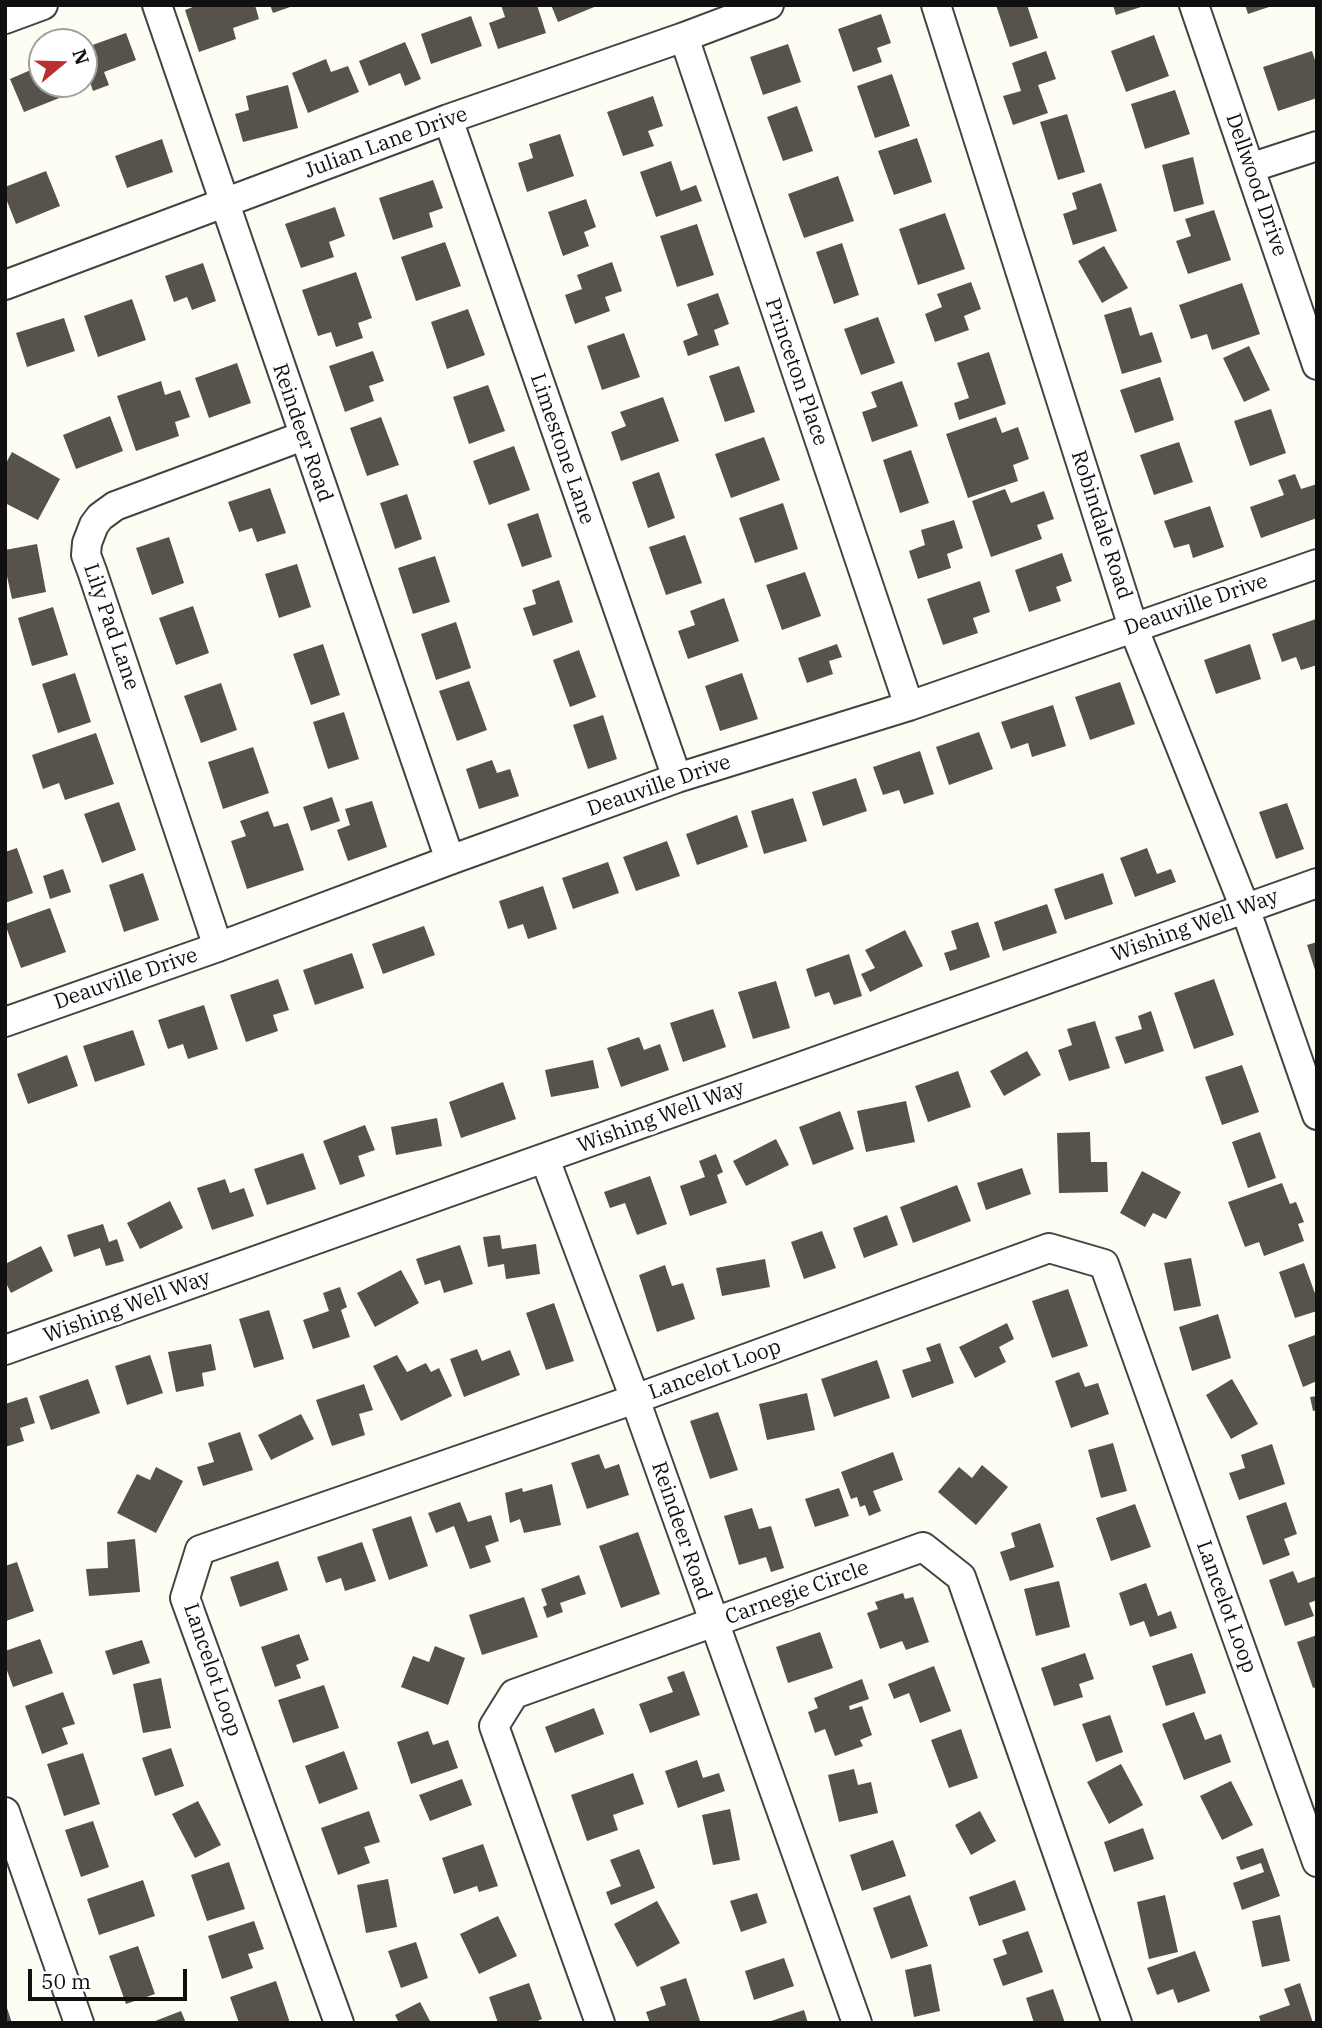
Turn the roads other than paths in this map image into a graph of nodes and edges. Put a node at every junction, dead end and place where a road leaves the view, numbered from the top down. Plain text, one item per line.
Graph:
1 (43, 5) edge
2 (157, 5) edge
3 (769, 5) edge
4 (936, 5) edge
5 (1194, 5) edge
6 (5, 19) edge
7 (684, 37) junction
8 (448, 119) junction
9 (1317, 146) edge
10 (1250, 168) junction
11 (225, 202) junction
12 (5, 285) edge
13 (1317, 365) edge
14 (303, 436) junction
15 (1317, 564) edge
16 (1133, 627) junction
17 (908, 706) junction
18 (677, 778) junction
19 (450, 860) junction
20 (1317, 883) edge
21 (1245, 908) junction
22 (218, 947) junction
23 (5, 1022) edge
24 (1317, 1115) edge
25 (545, 1159) junction
26 (5, 1350) edge
27 (635, 1399) junction
28 (713, 1623) junction
29 (5, 1812) edge
30 (1317, 1862) edge
31 (79, 2023) edge
32 (339, 2023) edge
33 (600, 2023) edge
34 (857, 2023) edge
35 (1117, 2023) edge

1 - 6 street
2 - 11 street, Reindeer Road
3 - 7 street, Julian Lane Drive
4 - 16 street, Robindale Road
5 - 10 street, Dellwood Drive
7 - 8 street, Julian Lane Drive
7 - 17 street, Princeton Place
8 - 11 street, Julian Lane Drive
8 - 18 street, Limestone Lane
9 - 10 street
10 - 13 street, Dellwood Drive
11 - 12 street, Julian Lane Drive
11 - 14 street, Reindeer Road
14 - 19 street, Reindeer Road
14 - 22 street, Lily Pad Lane
15 - 16 street, Deauville Drive
16 - 17 street, Deauville Drive
16 - 21 street, Robindale Road
17 - 18 street, Deauville Drive
18 - 19 street, Deauville Drive
19 - 22 street, Deauville Drive
20 - 21 street, Wishing Well Way
21 - 24 street, Robindale Road
21 - 25 street, Wishing Well Way
22 - 23 street, Deauville Drive
25 - 26 street, Wishing Well Way
25 - 27 street, Reindeer Road
27 - 28 street, Reindeer Road
27 - 30 street, Lancelot Loop
27 - 32 street, Lancelot Loop
28 - 33 street, Carnegie Circle
28 - 34 street, Reindeer Road
28 - 35 street, Carnegie Circle
29 - 31 street

